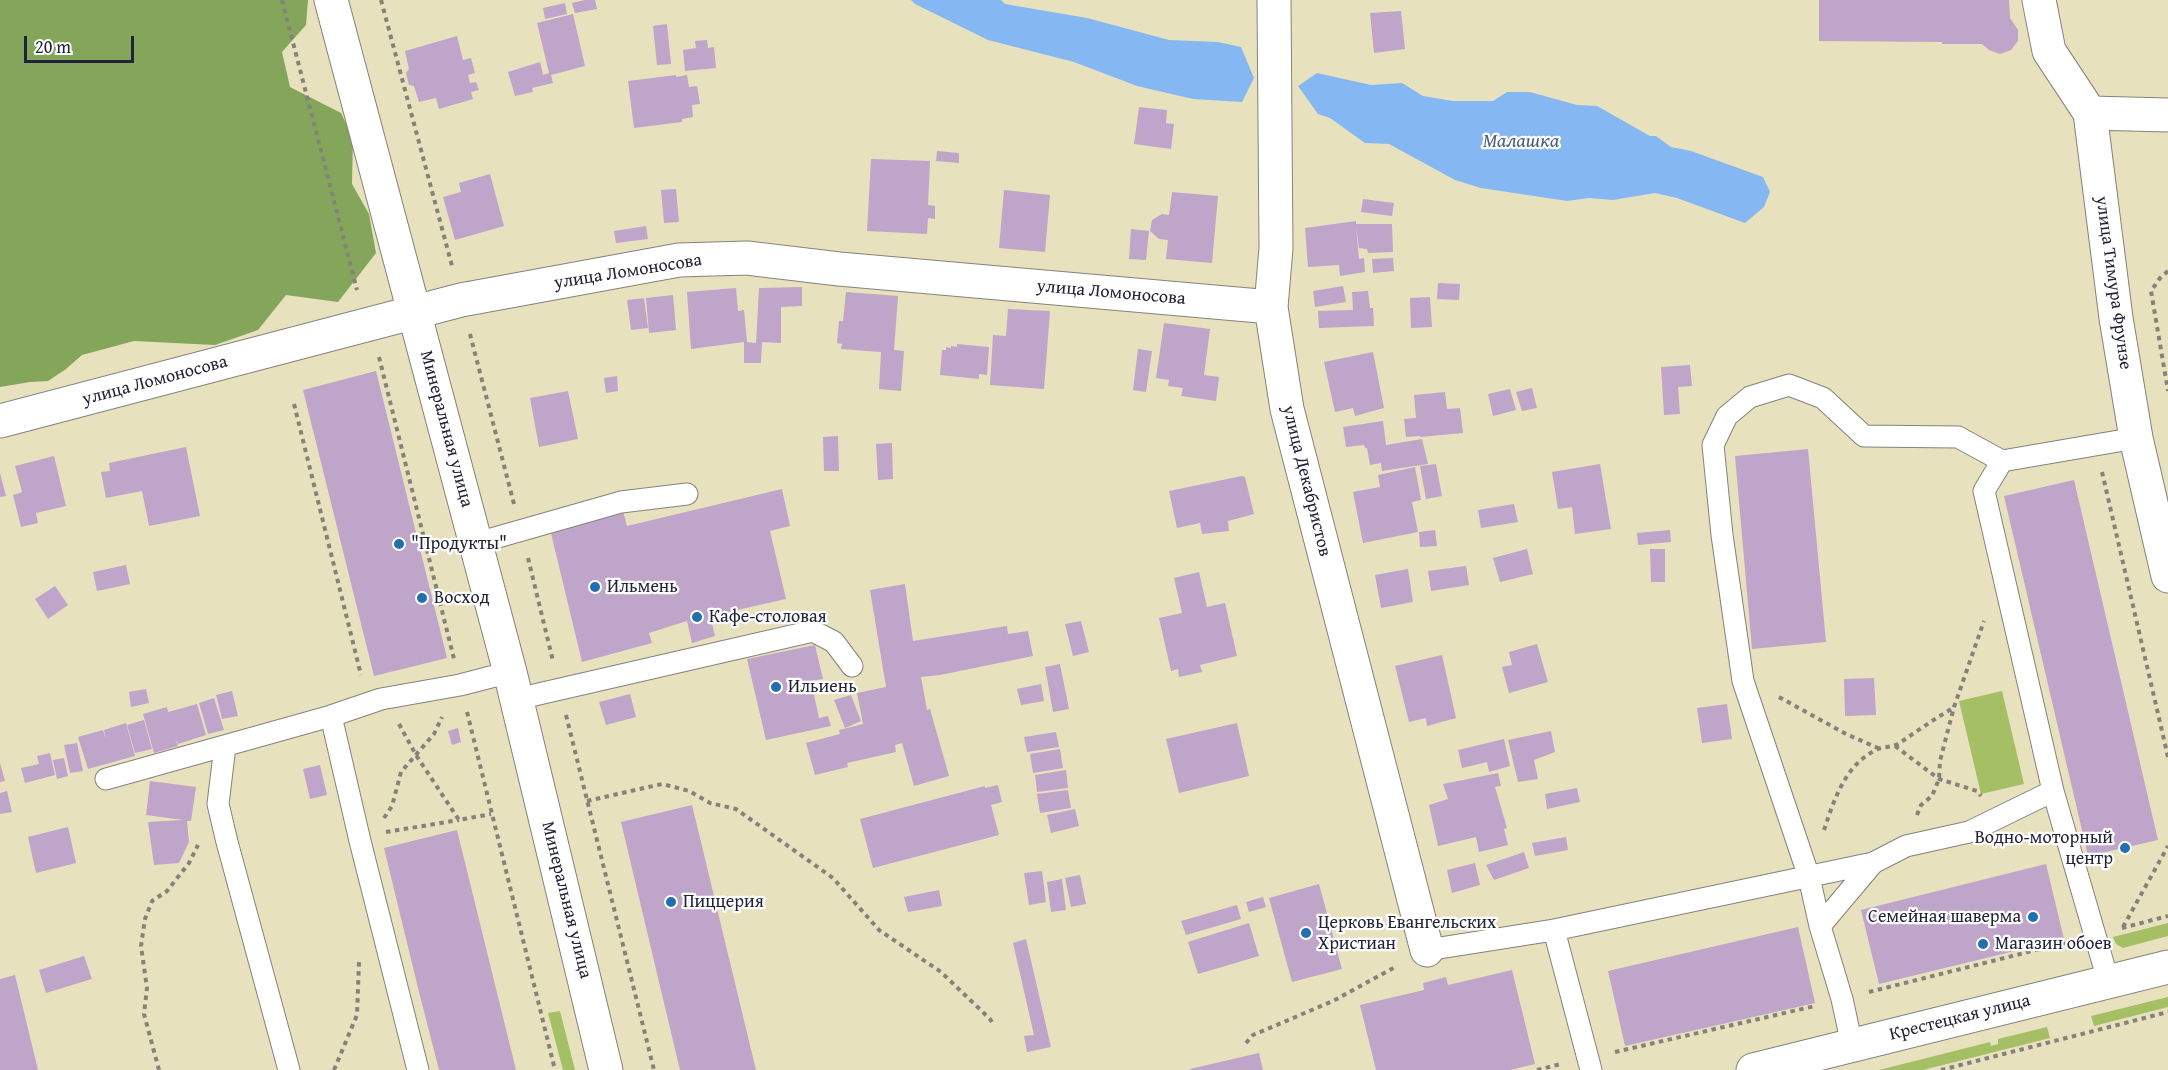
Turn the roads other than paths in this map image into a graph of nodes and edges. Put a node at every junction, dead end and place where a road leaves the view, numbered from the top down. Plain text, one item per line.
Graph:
1 (331, 0) edge
2 (1274, 0) edge
3 (2039, 0) edge
4 (2090, 113) junction
5 (2168, 114) edge
6 (1270, 308) junction
7 (414, 311) junction
8 (0, 421) edge
9 (2136, 438) junction
10 (2002, 461) junction
11 (687, 494) dead end
12 (477, 543) junction
13 (2168, 576) edge
14 (852, 666) dead end
15 (514, 685) junction
16 (331, 716) junction
17 (225, 746) junction
18 (106, 779) dead end
19 (2053, 791) junction
20 (1874, 862) junction
21 (1809, 877) junction
22 (1820, 926) junction
23 (1554, 930) junction
24 (1427, 950) joint
25 (2168, 967) edge
26 (2108, 980) junction
27 (1852, 1045) junction
28 (289, 1070) edge
29 (418, 1070) edge
30 (606, 1070) edge
31 (1591, 1070) edge
32 (1753, 1070) edge

1 - 7 street, Минеральная улица
2 - 6 street, улица Декабристов
3 - 4 street, улица Тимура Фрунзе
4 - 5 street
4 - 9 street, улица Тимура Фрунзе
6 - 7 street, улица Ломоносова
6 - 24 street, улица Декабристов
7 - 8 street, улица Ломоносова
7 - 12 street, Минеральная улица
9 - 10 lane
9 - 13 street, улица Тимура Фрунзе
10 - 19 lane
10 - 21 lane
11 - 12 lane
12 - 15 street, Минеральная улица
14 - 15 lane
15 - 16 lane
15 - 30 street, Минеральная улица
16 - 17 lane
16 - 29 lane
17 - 18 lane
17 - 28 lane
19 - 20 lane
19 - 26 lane
20 - 21 lane
20 - 22 lane
21 - 22 lane
21 - 23 lane
22 - 27 lane
23 - 24 lane
23 - 31 lane
25 - 26 street, Крестецкая улица
26 - 27 street, Крестецкая улица
27 - 32 street, Крестецкая улица

